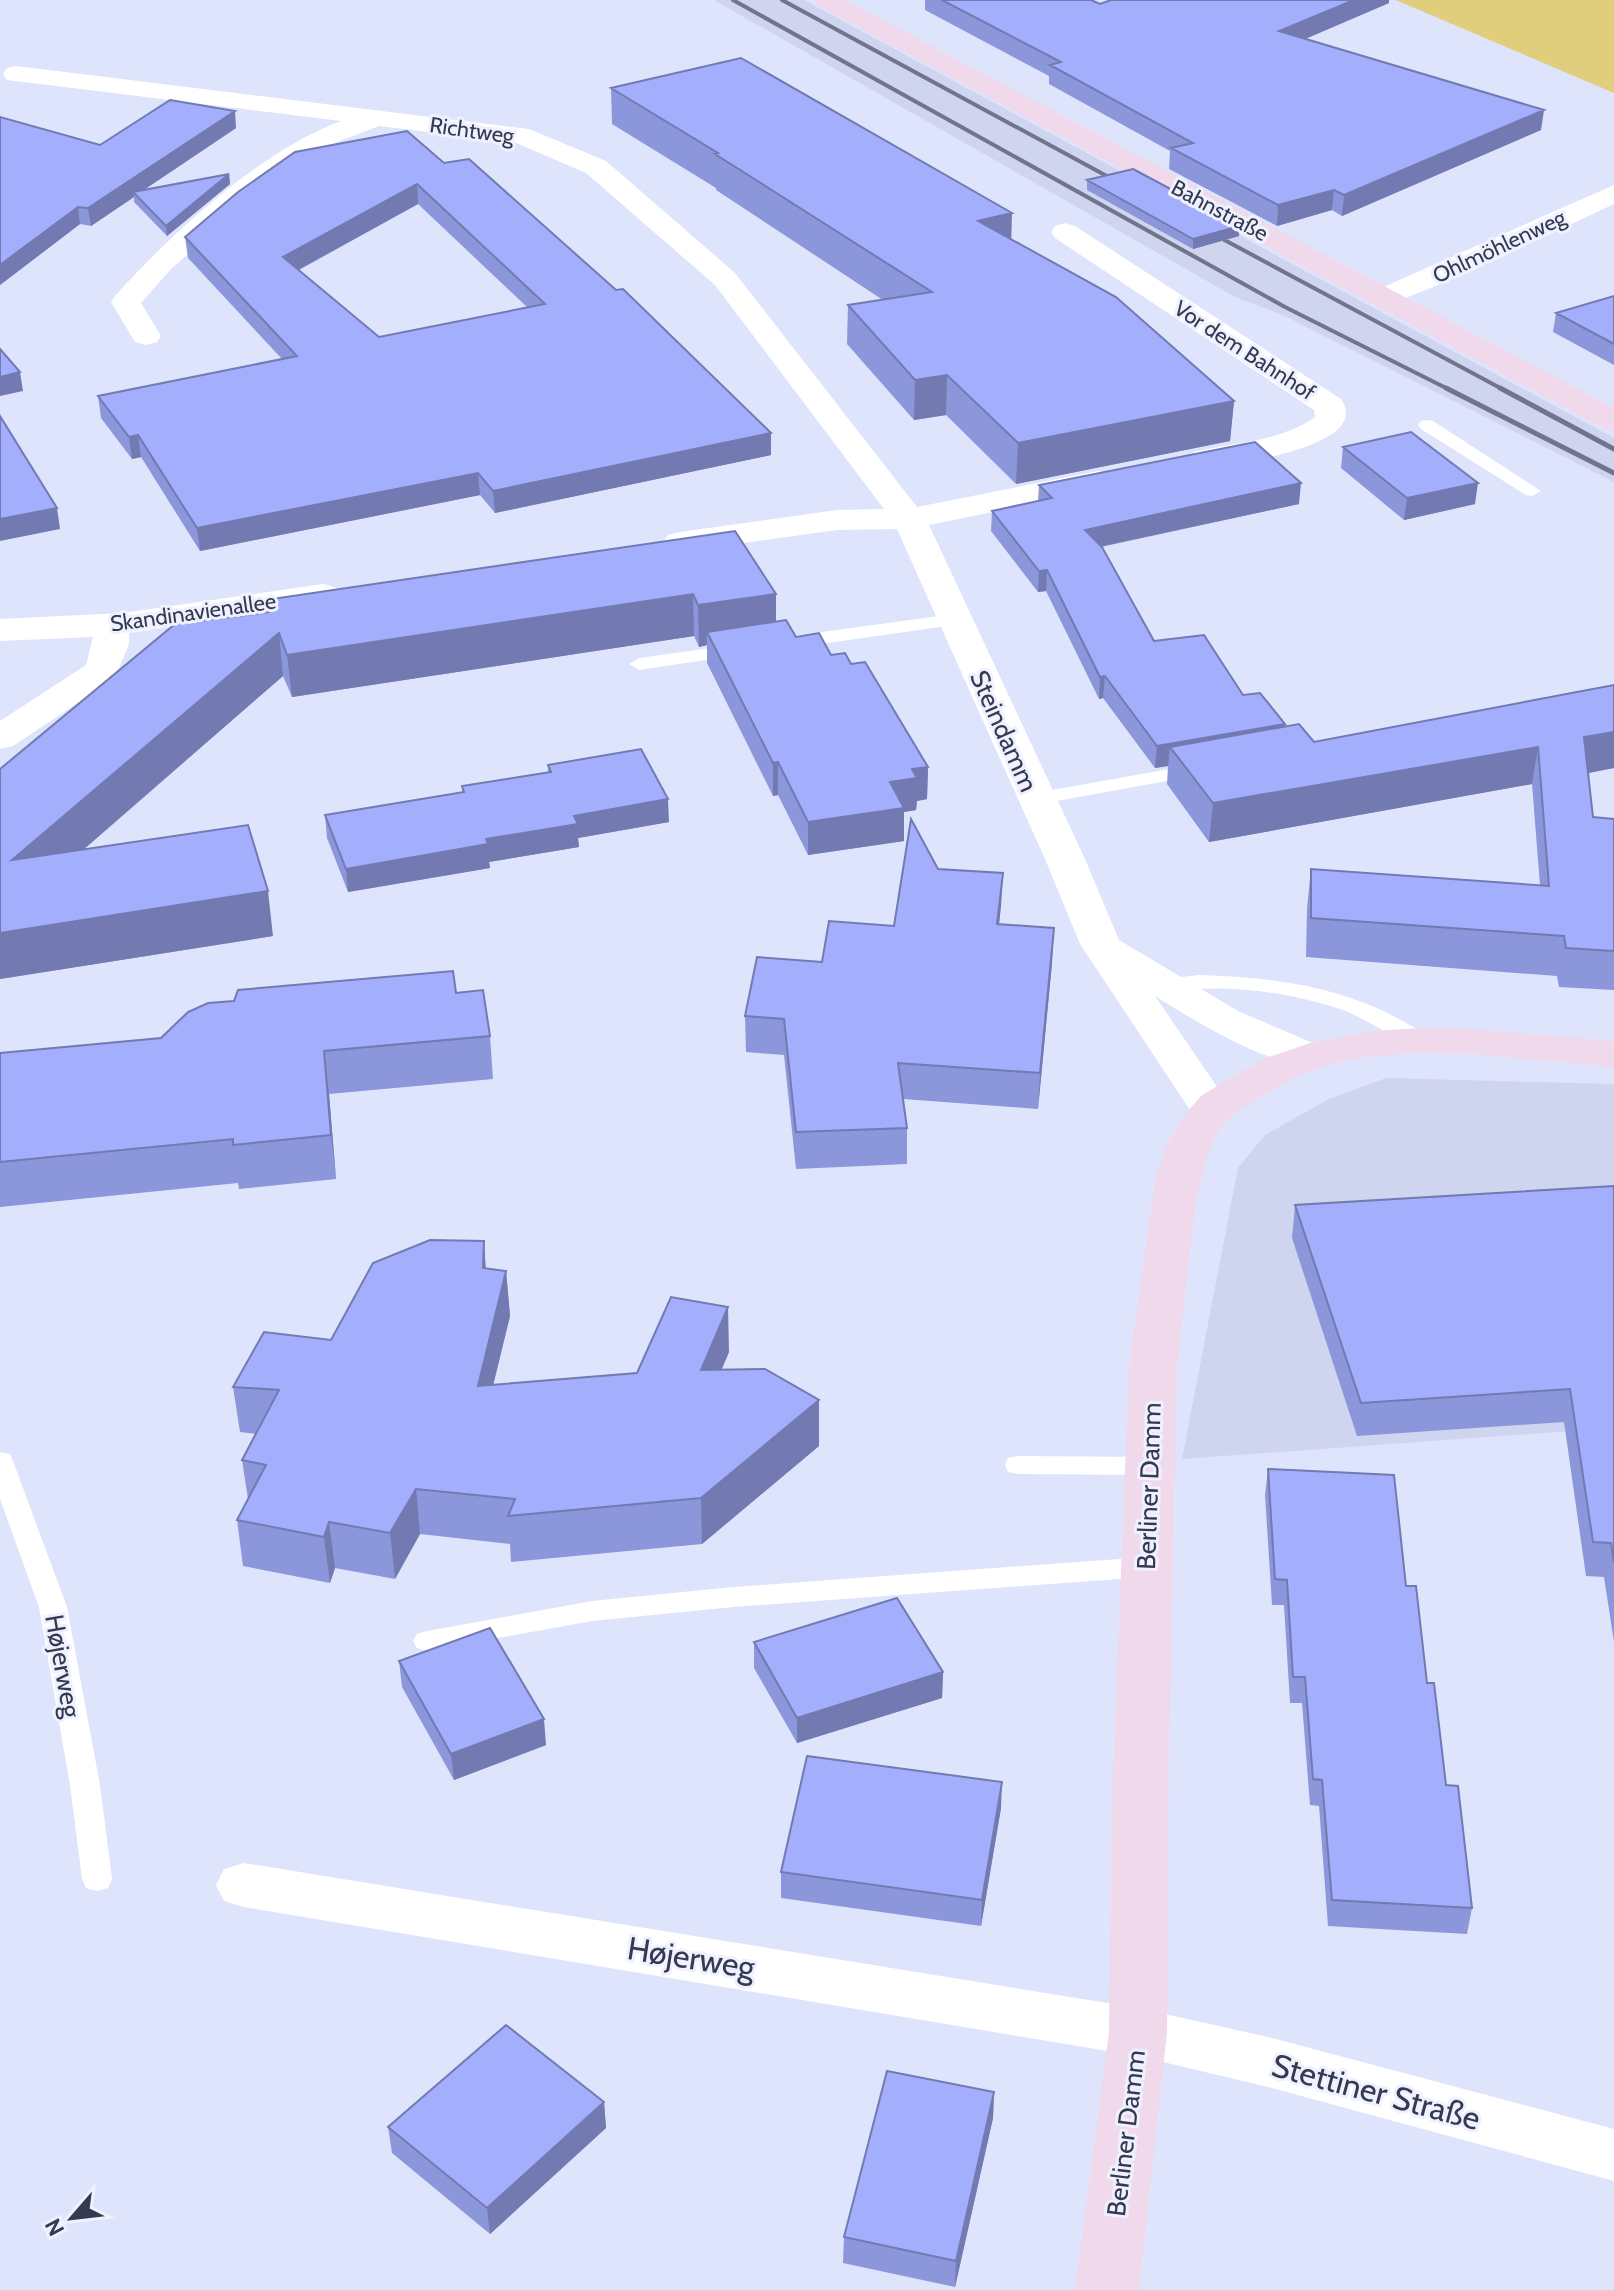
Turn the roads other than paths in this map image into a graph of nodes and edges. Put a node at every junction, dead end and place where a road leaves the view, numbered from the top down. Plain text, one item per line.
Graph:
1 (826, 0) edge
2 (16, 74) dead end
3 (379, 117) junction
4 (1614, 193) edge
5 (1065, 232) dead end
6 (1383, 298) junction
7 (146, 336) dead end
8 (1614, 421) edge
9 (1427, 425) dead end
10 (1179, 464) edge
11 (1134, 473) edge
12 (1532, 491) dead end
13 (909, 519) junction
14 (641, 548) edge
15 (359, 588) edge
16 (954, 620) junction
17 (111, 624) junction
18 (0, 630) edge
19 (639, 664) dead end
20 (0, 738) edge
21 (1223, 765) edge
22 (1035, 799) junction
23 (1154, 994) junction
24 (1422, 1041) junction
25 (1614, 1054) edge
26 (1307, 1056) junction
27 (1211, 1110) junction
28 (0, 1461) edge
29 (1018, 1465) dead end
30 (1150, 1466) junction
31 (1147, 1567) junction
32 (427, 1641) dead end
33 (97, 1879) dead end
34 (244, 1885) dead end
35 (1138, 2032) junction
36 (1614, 2155) edge
37 (1107, 2290) edge

1 - 6 main road, Bahnstraße
2 - 3 street, Richtweg
3 - 7 street
3 - 13 street, Richtweg
4 - 6 street, Ohlmöhlenweg
5 - 10 street, Vor dem Bahnhof
6 - 8 main road, Bahnstraße
9 - 12 lane
11 - 13 street
13 - 14 street
13 - 16 street, Steindamm
15 - 17 street, Skandinavienallee
16 - 19 lane
16 - 22 street, Steindamm
17 - 18 street, Skandinavienallee
17 - 20 street
21 - 22 lane
22 - 23 street, Steindamm
23 - 24 lane
23 - 26 street, Steindamm
23 - 27 street, Steindamm
24 - 25 main road, Berliner Damm
24 - 26 main road, Berliner Damm
26 - 27 main road, Berliner Damm
27 - 30 main road, Berliner Damm
28 - 33 lane, Højerweg
29 - 30 lane
30 - 31 main road, Berliner Damm
31 - 32 lane
31 - 35 main road, Berliner Damm
34 - 35 street, Højerweg
35 - 36 street, Stettiner Straße
35 - 37 main road, Berliner Damm

